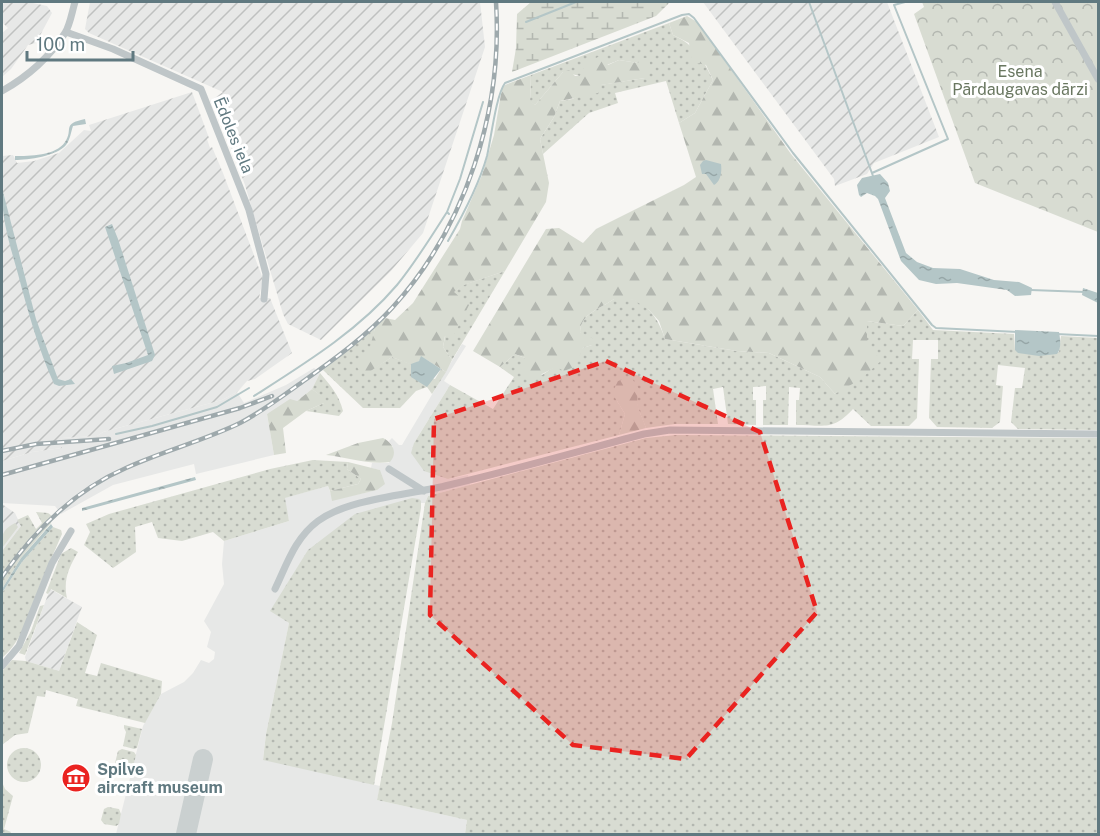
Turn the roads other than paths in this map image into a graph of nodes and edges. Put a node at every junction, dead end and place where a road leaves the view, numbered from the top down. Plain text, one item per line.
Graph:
1 (75, 2) edge
2 (1055, 2) edge
3 (66, 32) junction
4 (1098, 79) edge
5 (2, 91) edge
6 (264, 299) dead end
7 (1098, 434) edge
8 (389, 469) dead end
9 (424, 491) junction
10 (71, 531) dead end
11 (275, 590) dead end
12 (2, 666) edge

1 - 3 street
2 - 4 street
3 - 5 street
3 - 6 street, Ēdoles iela
7 - 9 street
8 - 9 street
9 - 11 street
10 - 12 street

